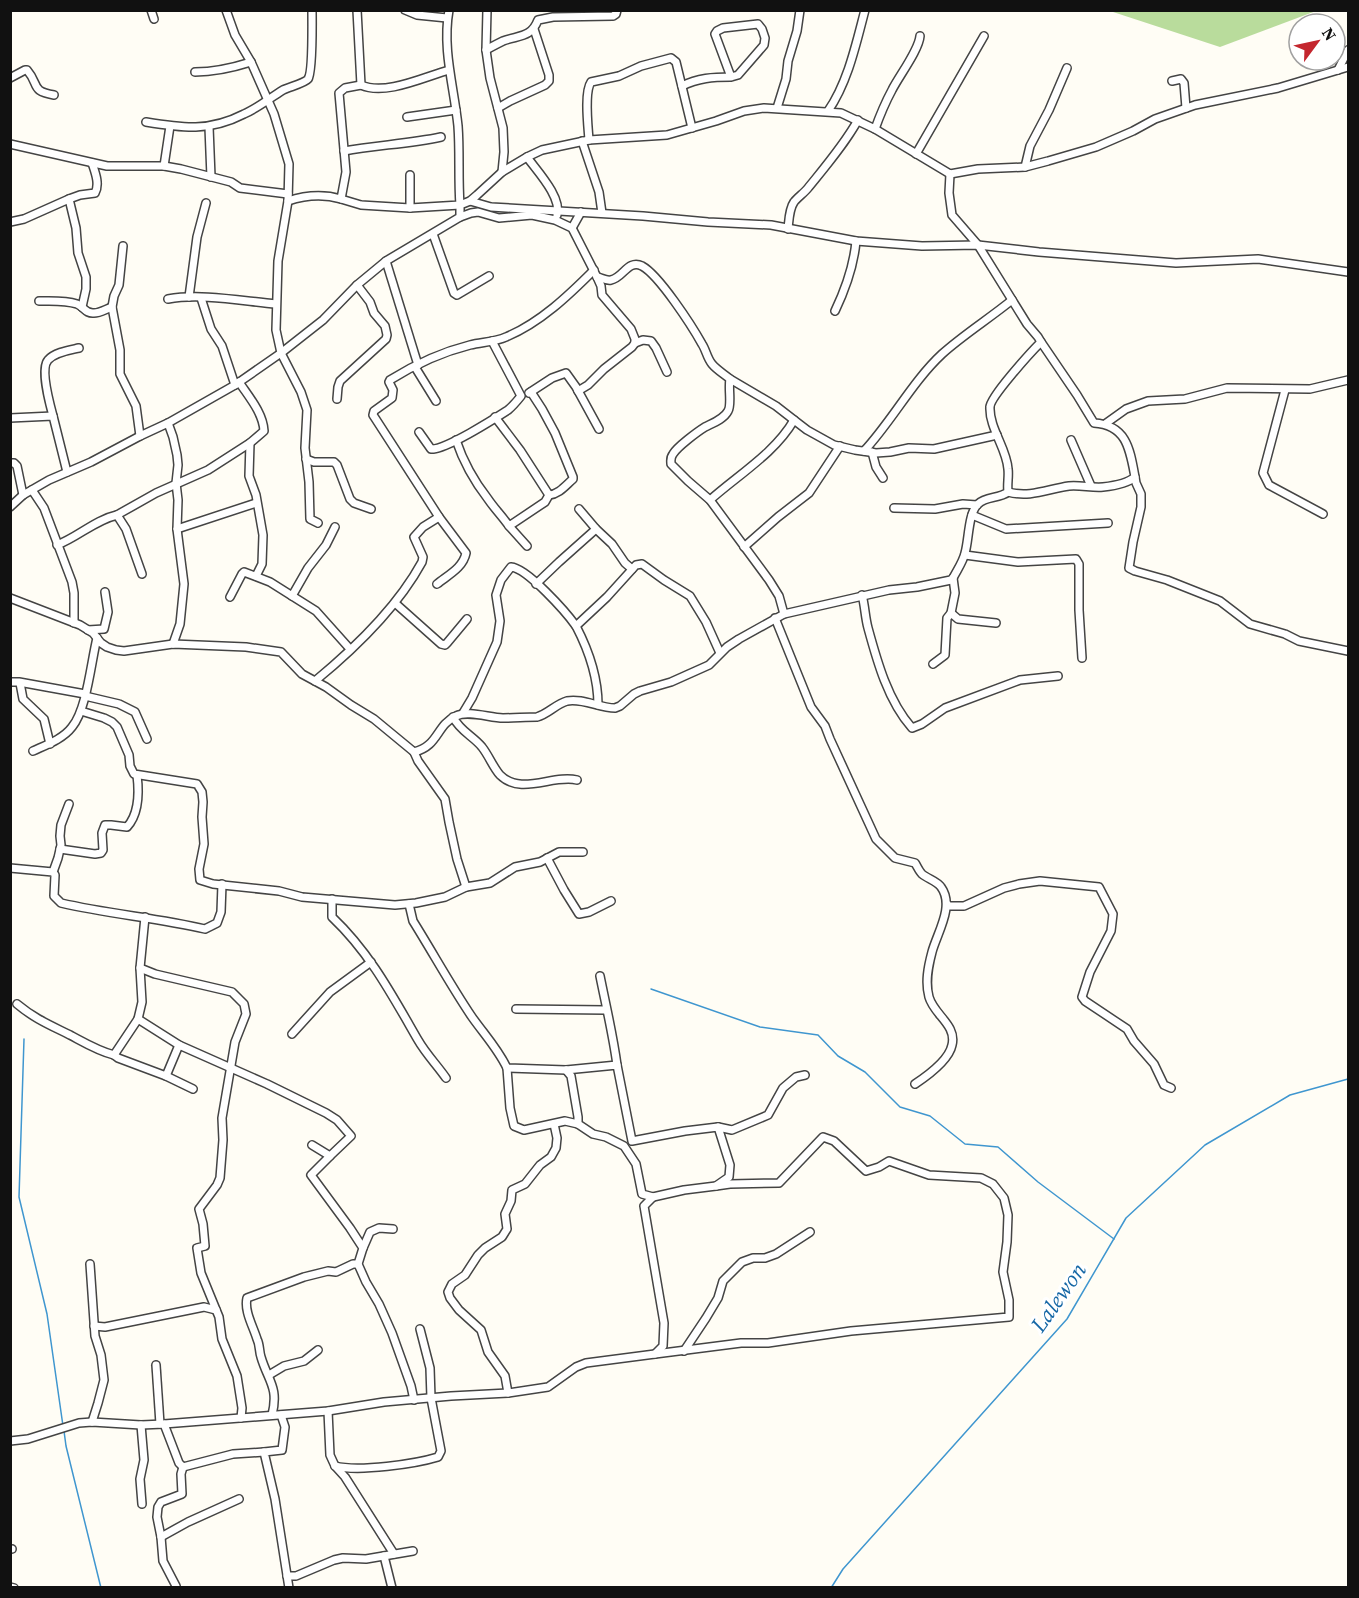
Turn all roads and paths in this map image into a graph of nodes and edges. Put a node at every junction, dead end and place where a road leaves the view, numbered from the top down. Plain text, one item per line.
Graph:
1 (151, 10) edge
2 (225, 10) edge
3 (312, 10) edge
4 (357, 10) edge
5 (405, 10) edge
6 (487, 10) edge
7 (617, 10) edge
8 (800, 10) edge
9 (865, 10) edge
10 (448, 14) edge
11 (154, 19) dead end
12 (534, 29) junction
13 (920, 36) dead end
14 (984, 36) dead end
15 (486, 50) junction
16 (251, 62) junction
17 (1067, 68) dead end
18 (449, 70) junction
19 (195, 72) dead end
20 (1331, 72) edge
21 (731, 77) junction
22 (10, 78) edge
23 (1172, 81) dead end
24 (361, 85) junction
25 (682, 86) junction
26 (54, 95) dead end
27 (267, 100) junction
28 (498, 108) junction
29 (777, 108) junction
30 (1186, 108) junction
31 (456, 110) junction
32 (828, 111) junction
33 (407, 117) dead end
34 (858, 120) junction
35 (146, 122) dead end
36 (170, 126) junction
37 (209, 127) junction
38 (692, 128) junction
39 (874, 129) junction
40 (441, 137) dead end
41 (585, 141) junction
42 (10, 144) edge
43 (344, 151) junction
44 (916, 154) junction
45 (527, 157) junction
46 (92, 163) junction
47 (164, 166) junction
48 (1025, 167) junction
49 (502, 172) junction
50 (950, 174) junction
51 (410, 175) dead end
52 (211, 177) junction
53 (288, 198) junction
54 (69, 199) junction
55 (341, 199) junction
56 (470, 201) junction
57 (206, 203) dead end
58 (460, 205) junction
59 (410, 208) junction
60 (558, 211) junction
61 (580, 212) junction
62 (602, 213) junction
63 (460, 217) junction
64 (555, 220) junction
65 (10, 222) edge
66 (572, 228) junction
67 (788, 229) junction
68 (433, 234) junction
69 (856, 241) junction
70 (978, 245) junction
71 (123, 246) dead end
72 (386, 261) junction
73 (1348, 272) edge
74 (596, 273) junction
75 (489, 276) dead end
76 (357, 285) junction
77 (189, 297) junction
78 (201, 298) junction
79 (168, 299) dead end
80 (1012, 300) junction
81 (39, 301) dead end
82 (276, 304) junction
83 (82, 307) junction
84 (112, 307) junction
85 (835, 311) dead end
86 (492, 341) junction
87 (1041, 342) junction
88 (635, 343) junction
89 (79, 348) dead end
90 (281, 353) junction
91 (417, 366) junction
92 (666, 372) dead end
93 (730, 379) junction
94 (1348, 380) edge
95 (237, 383) junction
96 (1285, 390) junction
97 (531, 392) junction
98 (578, 392) junction
99 (521, 396) junction
100 (337, 399) dead end
101 (436, 401) dead end
102 (53, 416) junction
103 (495, 417) junction
104 (10, 418) edge
105 (794, 420) junction
106 (168, 423) junction
107 (1105, 424) junction
108 (599, 429) dead end
109 (419, 432) dead end
110 (140, 435) junction
111 (997, 435) junction
112 (456, 440) junction
113 (1071, 440) dead end
114 (250, 443) junction
115 (840, 447) junction
116 (864, 451) junction
117 (872, 452) junction
118 (306, 459) junction
119 (10, 463) edge
120 (67, 472) junction
121 (1135, 477) junction
122 (883, 478) dead end
123 (176, 483) junction
124 (1091, 486) junction
125 (32, 490) junction
126 (1008, 492) junction
127 (23, 495) junction
128 (549, 495) junction
129 (710, 500) junction
130 (256, 502) junction
131 (977, 505) junction
132 (10, 507) edge
133 (579, 508) dead end
134 (894, 508) dead end
135 (372, 509) dead end
136 (1323, 514) dead end
137 (117, 515) junction
138 (972, 515) junction
139 (439, 517) junction
140 (318, 523) dead end
141 (1108, 523) dead end
142 (509, 526) junction
143 (335, 527) dead end
144 (177, 529) junction
145 (596, 529) junction
146 (57, 545) junction
147 (527, 546) dead end
148 (744, 547) junction
149 (965, 555) junction
150 (632, 569) junction
151 (142, 574) dead end
152 (256, 576) junction
153 (953, 578) junction
154 (437, 584) dead end
155 (536, 584) junction
156 (105, 592) dead end
157 (862, 595) junction
158 (292, 596) junction
159 (11, 597) edge
160 (230, 597) dead end
161 (395, 603) junction
162 (951, 613) junction
163 (784, 614) junction
164 (775, 618) junction
165 (467, 619) dead end
166 (74, 623) junction
167 (996, 623) dead end
168 (576, 627) junction
169 (88, 630) junction
170 (97, 638) junction
171 (173, 644) junction
172 (350, 649) junction
173 (1348, 651) edge
174 (720, 653) junction
175 (1082, 658) dead end
176 (933, 663) dead end
177 (1058, 676) dead end
178 (315, 681) junction
179 (10, 682) edge
180 (20, 683) junction
181 (85, 695) junction
182 (598, 705) junction
183 (81, 711) junction
184 (463, 713) junction
185 (453, 717) junction
186 (147, 739) dead end
187 (50, 744) junction
188 (33, 751) dead end
189 (414, 752) junction
190 (137, 774) junction
191 (577, 780) dead end
192 (69, 804) dead end
193 (60, 849) junction
194 (583, 852) dead end
195 (548, 858) junction
196 (10, 868) edge
197 (53, 872) junction
198 (222, 884) junction
199 (466, 887) junction
200 (332, 899) junction
201 (611, 901) dead end
202 (409, 904) junction
203 (947, 904) junction
204 (145, 917) junction
205 (371, 962) junction
206 (140, 968) junction
207 (600, 976) dead end
208 (17, 1004) dead end
209 (516, 1009) dead end
210 (606, 1010) junction
211 (138, 1019) junction
212 (292, 1034) dead end
213 (180, 1045) junction
214 (114, 1055) junction
215 (617, 1065) junction
216 (230, 1067) junction
217 (507, 1068) junction
218 (566, 1070) junction
219 (805, 1075) dead end
220 (166, 1076) junction
221 (446, 1078) dead end
222 (915, 1084) dead end
223 (1171, 1088) dead end
224 (193, 1089) dead end
225 (554, 1124) junction
226 (578, 1124) junction
227 (718, 1127) junction
228 (632, 1142) junction
229 (312, 1145) dead end
230 (330, 1156) junction
231 (636, 1164) junction
232 (717, 1186) junction
233 (653, 1197) junction
234 (393, 1228) dead end
235 (810, 1232) dead end
236 (363, 1248) junction
237 (90, 1264) dead end
238 (358, 1264) junction
239 (216, 1310) junction
240 (94, 1326) junction
241 (420, 1329) dead end
242 (318, 1350) dead end
243 (684, 1351) junction
244 (655, 1354) junction
245 (156, 1365) dead end
246 (269, 1375) junction
247 (508, 1393) junction
248 (431, 1398) junction
249 (414, 1400) junction
250 (328, 1411) junction
251 (272, 1415) junction
252 (281, 1415) junction
253 (241, 1418) junction
254 (92, 1422) junction
255 (162, 1424) junction
256 (141, 1425) junction
257 (10, 1441) edge
258 (264, 1452) junction
259 (335, 1466) junction
260 (183, 1467) junction
261 (239, 1499) dead end
262 (142, 1504) dead end
263 (161, 1537) junction
264 (413, 1551) dead end
265 (394, 1554) junction
266 (384, 1556) junction
267 (287, 1584) edge
268 (176, 1586) dead end
269 (392, 1587) edge

1 - 11 street
2 - 16 street
3 - 27 street
4 - 24 street
5 - 10 street
6 - 15 street
7 - 12 street
8 - 29 street
9 - 32 street
10 - 18 street
12 - 15 street
12 - 28 street
13 - 39 street
14 - 44 street
15 - 28 street
16 - 19 street
16 - 27 street
17 - 48 street
18 - 24 street
18 - 31 street
20 - 30 street
21 - 21 street
21 - 25 street
22 - 26 street
23 - 30 street
24 - 43 street
25 - 38 street
25 - 41 street
27 - 37 street
27 - 53 street
28 - 49 street
29 - 32 street
29 - 38 street
30 - 48 street
31 - 33 street
31 - 58 street
32 - 34 street
34 - 39 street
34 - 67 street
35 - 36 street
36 - 37 street
36 - 47 street
37 - 52 street
38 - 41 street
39 - 44 street
40 - 43 street
41 - 45 street
41 - 62 street
42 - 46 street
43 - 55 street
44 - 50 street
45 - 49 street
45 - 60 street
46 - 47 street
46 - 54 street
47 - 52 street
48 - 50 street
49 - 56 street
50 - 70 street
51 - 59 street
52 - 53 street
53 - 55 street
53 - 82 street
54 - 65 street
54 - 83 street
55 - 59 street
56 - 58 street
56 - 60 street
57 - 77 street
58 - 59 street
58 - 63 street
60 - 61 street
60 - 64 street
61 - 62 street
61 - 66 street
62 - 67 street
63 - 64 street
63 - 68 street
64 - 66 street
66 - 74 street
67 - 69 street
68 - 72 street
68 - 75 street
69 - 70 street
69 - 85 street
70 - 73 street
70 - 80 street
71 - 84 street
72 - 76 street
72 - 91 street
74 - 86 street
74 - 88 street
74 - 93 street
76 - 90 street
76 - 100 street
77 - 78 street
77 - 79 street
78 - 82 street
78 - 95 street
80 - 87 street
80 - 116 street
81 - 83 street
82 - 90 street
83 - 84 street
84 - 110 street
86 - 91 street
86 - 99 street
87 - 107 street
87 - 111 street
88 - 92 street
88 - 98 street
89 - 102 street
90 - 95 street
90 - 118 street
91 - 101 street
91 - 139 street
93 - 105 street
93 - 129 street
94 - 96 street
95 - 106 street
95 - 114 street
96 - 107 street
96 - 136 street
97 - 98 street
97 - 99 street
97 - 128 street
98 - 108 street
99 - 103 street
102 - 104 street
102 - 120 street
103 - 112 street
103 - 128 street
105 - 115 street
105 - 129 street
106 - 110 street
106 - 123 street
107 - 121 street
109 - 112 street
110 - 120 street
111 - 117 street
111 - 126 street
112 - 142 street
113 - 124 street
114 - 123 street
114 - 130 street
115 - 116 street
115 - 148 street
116 - 117 street
117 - 122 street
118 - 135 street
118 - 140 street
119 - 127 street
120 - 125 street
121 - 124 street
121 - 173 street
123 - 137 street
123 - 144 street
124 - 126 street
125 - 127 street
125 - 146 street
126 - 131 street
127 - 132 street
128 - 142 street
129 - 148 street
130 - 144 street
130 - 152 street
131 - 134 street
131 - 138 street
133 - 145 street
137 - 146 street
137 - 151 street
138 - 141 street
138 - 149 street
139 - 154 street
139 - 161 street
142 - 147 street
143 - 158 street
144 - 171 street
145 - 150 street
145 - 155 street
146 - 166 street
148 - 163 street
149 - 153 street
149 - 175 street
150 - 168 street
150 - 174 street
152 - 158 street
152 - 160 street
153 - 157 street
153 - 162 street
155 - 168 street
155 - 184 street
156 - 169 street
157 - 163 street
157 - 177 street
158 - 172 street
159 - 166 street
161 - 165 street
161 - 172 street
162 - 167 street
162 - 176 street
163 - 164 street
164 - 174 street
164 - 203 street
166 - 169 street
168 - 182 street
169 - 170 street
170 - 171 street
170 - 181 street
171 - 178 street
172 - 178 street
174 - 182 street
178 - 189 street
179 - 180 street
180 - 181 street
180 - 187 street
181 - 183 street
181 - 186 street
182 - 184 street
183 - 187 street
183 - 190 street
184 - 185 street
185 - 189 street
185 - 191 street
187 - 188 street
189 - 199 street
190 - 193 street
190 - 198 street
192 - 193 street
193 - 197 street
194 - 195 street
195 - 199 street
195 - 201 street
196 - 197 street
197 - 204 street
198 - 200 street
198 - 204 street
199 - 202 street
200 - 202 street
200 - 205 street
202 - 217 street
203 - 222 street
203 - 223 street
204 - 206 street
205 - 212 street
205 - 221 street
206 - 211 street
206 - 216 street
207 - 210 street
208 - 214 street
209 - 210 street
210 - 215 street
211 - 213 street
211 - 214 street
213 - 216 street
213 - 220 street
214 - 220 street
215 - 218 street
215 - 228 street
216 - 230 street
216 - 239 street
217 - 218 street
217 - 225 street
218 - 226 street
219 - 227 street
220 - 224 street
225 - 226 street
225 - 247 street
226 - 231 street
227 - 228 street
227 - 232 street
228 - 231 street
229 - 230 street
230 - 236 street
231 - 233 street
232 - 233 street
232 - 243 street
233 - 244 street
234 - 236 street
235 - 243 street
236 - 238 street
237 - 240 street
238 - 246 street
238 - 249 street
239 - 240 street
239 - 253 street
240 - 254 street
241 - 248 street
242 - 246 street
243 - 244 street
244 - 247 street
245 - 255 street
246 - 251 street
247 - 248 street
248 - 249 street
248 - 259 street
249 - 250 street
250 - 252 street
250 - 259 street
251 - 252 street
251 - 253 street
252 - 258 street
253 - 255 street
254 - 256 street
254 - 257 street
255 - 256 street
255 - 260 street
256 - 262 street
258 - 260 street
258 - 267 street
259 - 265 street
260 - 263 street
261 - 263 street
263 - 268 street
264 - 265 street
265 - 266 street
266 - 267 street
266 - 269 street

